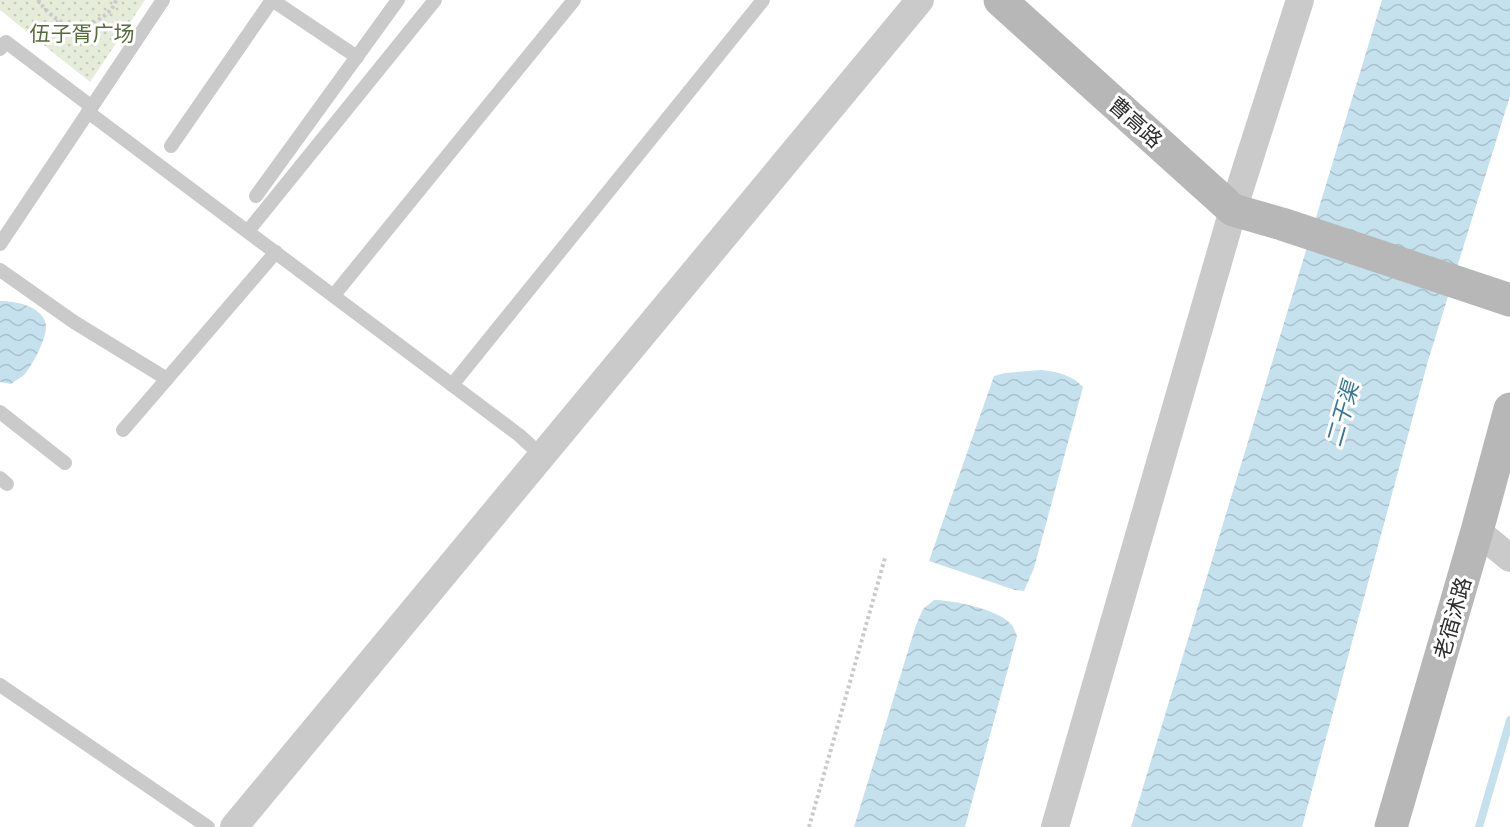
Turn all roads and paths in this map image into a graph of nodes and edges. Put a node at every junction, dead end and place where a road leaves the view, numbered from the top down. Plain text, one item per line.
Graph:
1 (38, 0) edge
2 (116, 0) edge
3 (163, 0) edge
4 (272, 0) edge
5 (398, 0) edge
6 (435, 0) edge
7 (574, 0) edge
8 (763, 0) edge
9 (920, 0) edge
10 (1000, 0) edge
11 (1300, 0) edge
12 (0, 49) edge
13 (357, 57) junction
14 (90, 110) junction
15 (171, 146) dead end
16 (256, 196) dead end
17 (1233, 210) junction
18 (248, 231) junction
19 (1, 240) edge
20 (276, 252) junction
21 (0, 270) edge
22 (334, 295) junction
23 (1510, 300) edge
24 (167, 379) junction
25 (452, 385) junction
26 (1510, 409) edge
27 (0, 412) edge
28 (123, 430) dead end
29 (542, 456) junction
30 (64, 463) dead end
31 (1477, 531) junction
32 (885, 558) dead end
33 (1510, 558) edge
34 (0, 685) edge
35 (208, 827) edge
36 (234, 827) edge
37 (809, 827) edge
38 (1055, 827) edge
39 (1391, 827) edge

1 - 2 path
3 - 14 lane
4 - 13 lane
4 - 15 lane
5 - 13 lane
6 - 18 lane
7 - 22 lane
8 - 25 lane
9 - 29 street
10 - 17 street, 曹高路
11 - 17 street
12 - 14 lane
13 - 16 lane
14 - 18 lane
14 - 19 lane
17 - 23 street, 曹高路
17 - 38 street
18 - 20 lane
20 - 22 lane
20 - 24 lane
21 - 24 lane
22 - 25 lane
24 - 28 lane
25 - 29 lane
26 - 31 street, 老宿沭路
27 - 30 lane
29 - 36 street
31 - 33 street
31 - 39 street, 老宿沭路
32 - 37 path
34 - 35 lane

